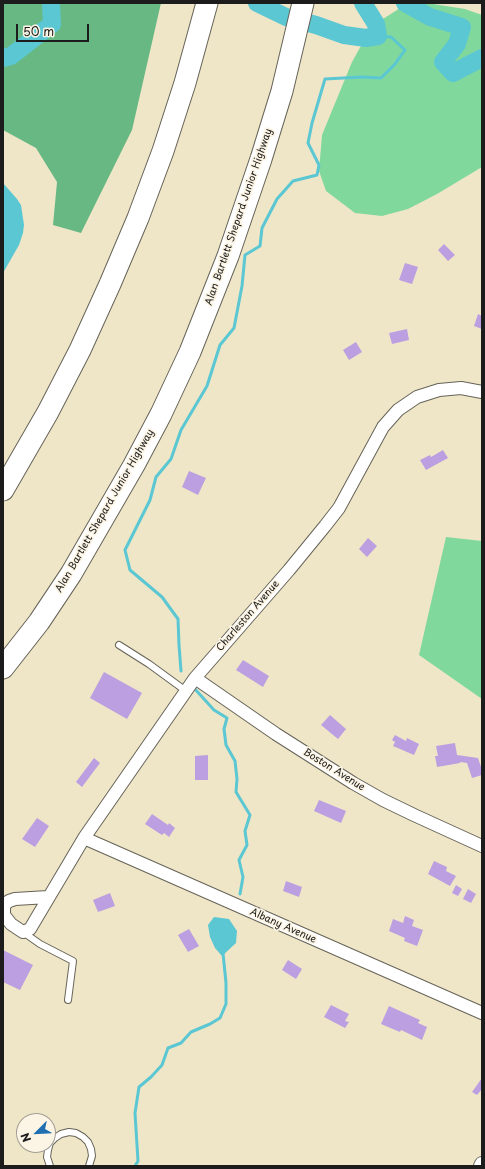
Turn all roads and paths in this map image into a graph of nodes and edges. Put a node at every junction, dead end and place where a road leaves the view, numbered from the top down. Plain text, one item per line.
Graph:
1 (207, 4) edge
2 (302, 4) edge
3 (482, 392) edge
4 (3, 490) edge
5 (40, 622) junction
6 (119, 644) dead end
7 (3, 668) edge
8 (195, 678) junction
9 (3, 682) edge
10 (186, 691) junction
11 (84, 838) junction
12 (482, 846) edge
13 (48, 897) junction
14 (4, 905) edge
15 (23, 932) junction
16 (68, 1000) dead end
17 (482, 1013) edge
18 (50, 1166) edge
19 (89, 1166) edge

1 - 4 highway
2 - 5 highway, Alan Bartlett Shepard Junior Highway
3 - 8 street, Charleston Avenue
5 - 7 highway, Alan Bartlett Shepard Junior Highway
5 - 9 highway
6 - 10 lane
8 - 10 street, Charleston Avenue
8 - 12 street, Boston Avenue
10 - 11 street, Charleston Avenue
11 - 13 street, Charleston Avenue
11 - 17 street, Albany Avenue
13 - 14 street
13 - 15 street, Charleston Avenue
14 - 15 street
15 - 16 lane
18 - 19 lane

